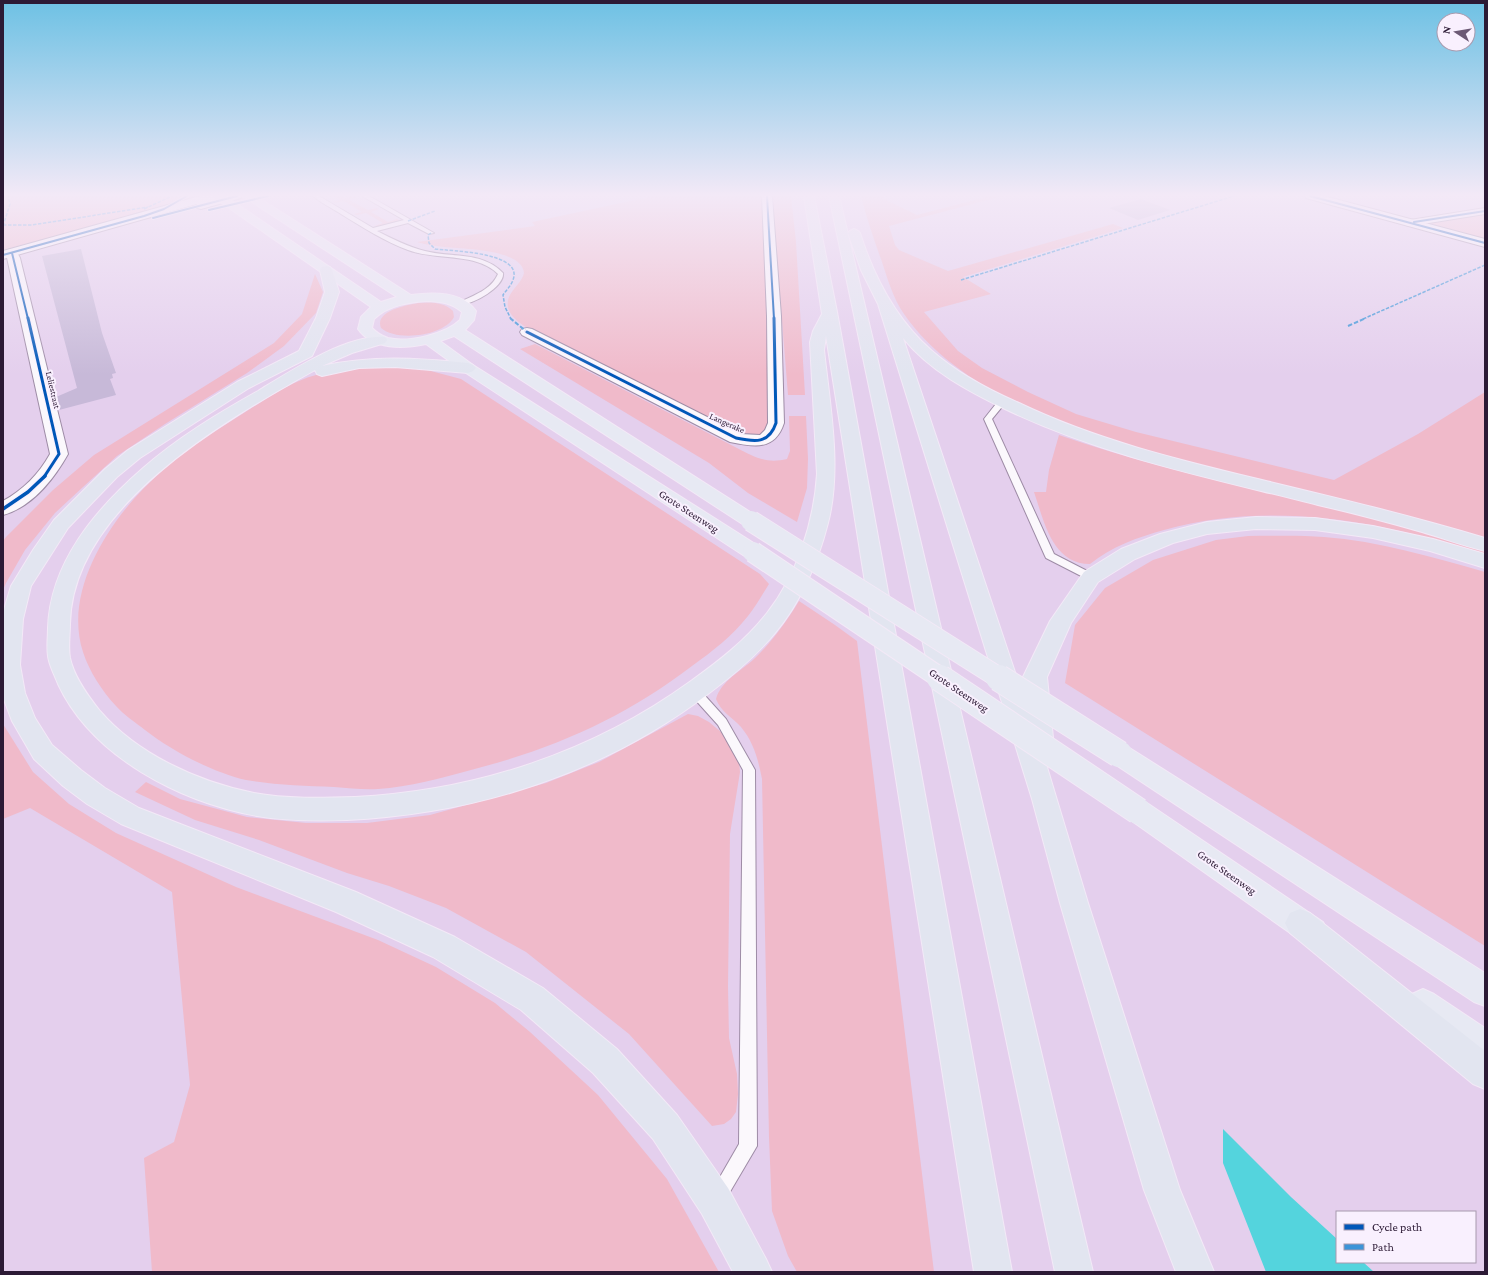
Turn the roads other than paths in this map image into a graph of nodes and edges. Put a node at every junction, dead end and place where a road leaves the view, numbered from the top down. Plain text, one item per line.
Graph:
1 (10, 256) edge
2 (304, 256) edge
3 (340, 256) edge
4 (438, 256) edge
5 (770, 256) edge
6 (820, 256) edge
7 (847, 256) edge
8 (862, 256) edge
9 (326, 270) junction
10 (408, 299) junction
11 (462, 303) junction
12 (885, 304) junction
13 (381, 308) junction
14 (830, 312) junction
15 (365, 329) junction
16 (456, 330) junction
17 (527, 332) dead end
18 (380, 340) junction
19 (429, 340) junction
20 (305, 354) junction
21 (468, 368) junction
22 (286, 380) junction
23 (1002, 402) junction
24 (3, 509) edge
25 (1485, 545) edge
26 (1485, 561) edge
27 (1090, 577) junction
28 (695, 692) junction
29 (1045, 799) junction
30 (1300, 923) junction
31 (1485, 991) edge
32 (1485, 1046) edge
33 (1485, 1072) edge
34 (1162, 1190) junction
35 (715, 1201) junction
36 (754, 1272) edge
37 (993, 1272) edge
38 (1074, 1272) edge
39 (1187, 1272) edge
40 (1195, 1272) edge

1 - 24 street, Leliestraat
2 - 9 highway
3 - 10 highway
4 - 11 lane
5 - 17 street, Langerake
6 - 14 highway
7 - 38 highway
8 - 12 highway
9 - 13 highway
9 - 20 highway
10 - 11 highway
10 - 13 highway
11 - 16 highway
12 - 23 highway
12 - 29 highway
13 - 15 highway
14 - 28 highway
14 - 37 highway
15 - 18 highway
15 - 20 highway
16 - 19 highway
16 - 31 highway, bridge
18 - 19 highway
18 - 22 highway
19 - 21 highway, Grote Steenweg
20 - 35 highway
21 - 22 highway
21 - 30 highway, Grote Steenweg, bridge
22 - 28 highway
23 - 25 highway
23 - 27 lane
26 - 27 highway
27 - 29 highway
28 - 35 lane
29 - 34 highway
30 - 32 highway, Grote Steenweg
30 - 33 highway
34 - 39 highway
34 - 40 highway
35 - 36 highway

